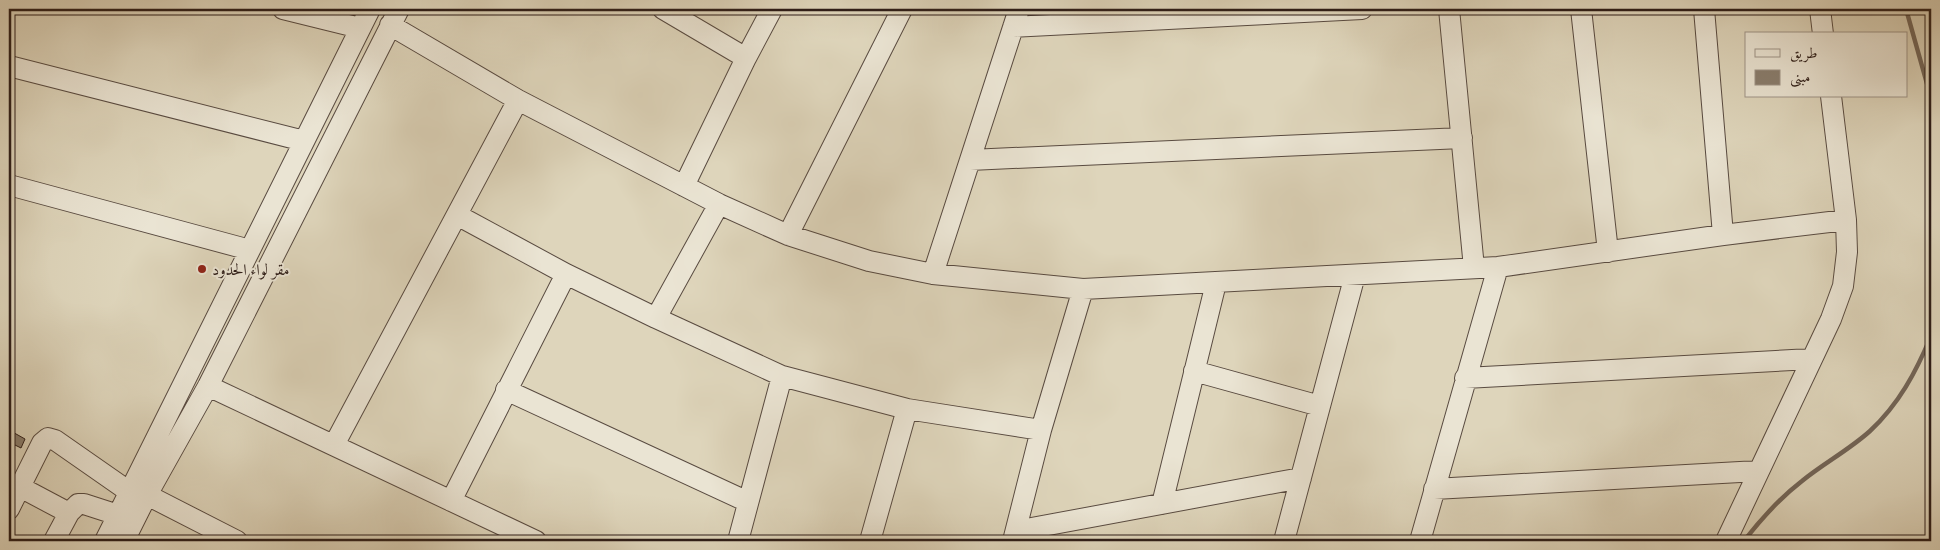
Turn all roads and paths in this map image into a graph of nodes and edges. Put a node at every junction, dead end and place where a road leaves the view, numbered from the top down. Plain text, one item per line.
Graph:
1 (284, 9) edge
2 (370, 9) edge
3 (664, 9) edge
4 (772, 9) edge
5 (902, 9) edge
6 (1362, 9) edge
7 (1449, 9) edge
8 (1581, 9) edge
9 (1704, 9) edge
10 (1820, 9) edge
11 (394, 17) edge
12 (1016, 18) edge
13 (360, 28) junction
14 (1823, 32) edge
15 (746, 58) junction
16 (9, 66) edge
17 (1831, 98) edge
18 (518, 100) junction
19 (1462, 138) junction
20 (304, 141) junction
21 (970, 160) junction
22 (9, 185) edge
23 (684, 186) junction
24 (719, 204) junction
25 (456, 215) junction
26 (1846, 220) junction
27 (788, 235) junction
28 (1723, 235) junction
29 (250, 250) junction
30 (1608, 252) junction
31 (1498, 267) junction
32 (1474, 268) junction
33 (566, 274) junction
34 (933, 274) junction
35 (1355, 275) junction
36 (1216, 283) junction
37 (1083, 288) junction
38 (656, 318) junction
39 (1811, 359) junction
40 (1194, 371) junction
41 (782, 376) junction
42 (1465, 378) junction
43 (208, 386) junction
44 (506, 390) junction
45 (1320, 406) junction
46 (907, 409) junction
47 (1041, 430) junction
48 (334, 446) junction
49 (1758, 471) junction
50 (1301, 478) junction
51 (1434, 490) junction
52 (139, 494) junction
53 (12, 500) edge
54 (451, 501) junction
55 (748, 502) junction
56 (1162, 504) junction
57 (69, 513) junction
58 (118, 515) junction
59 (1014, 536) edge
60 (54, 541) edge
61 (105, 541) edge
62 (124, 541) edge
63 (237, 541) edge
64 (536, 541) edge
65 (738, 541) edge
66 (870, 541) edge
67 (1284, 541) edge
68 (1420, 541) edge
69 (1726, 541) edge

1 - 13 street
2 - 13 street
3 - 15 street
4 - 15 street
5 - 27 street
6 - 12 street
7 - 19 street
8 - 30 street
9 - 28 street
10 - 14 street
11 - 18 street
11 - 43 street
12 - 21 street
13 - 20 street
15 - 23 street
16 - 20 street
17 - 26 street
18 - 23 street
18 - 25 street
19 - 21 street
19 - 32 street
20 - 29 street
21 - 34 street
22 - 29 street
23 - 24 street
24 - 27 street
24 - 38 street
25 - 33 street
25 - 48 street
26 - 28 street
26 - 39 street
27 - 34 street
28 - 30 street
29 - 52 street
30 - 31 street
31 - 32 street
31 - 42 street
32 - 35 street
33 - 38 street
33 - 44 street
34 - 37 street
35 - 36 street
35 - 45 street
36 - 37 street
36 - 40 street
37 - 47 street
38 - 41 street
39 - 42 street
39 - 49 street
40 - 45 street
40 - 56 street
41 - 46 street
41 - 55 street
42 - 51 street
43 - 48 street
43 - 52 street
44 - 54 street
44 - 55 street
45 - 50 street
46 - 47 street
46 - 66 street
47 - 59 street
48 - 54 street
49 - 51 street
49 - 69 street
50 - 56 street
50 - 67 street
51 - 68 street
52 - 53 street
52 - 58 street
52 - 62 street
52 - 63 street
53 - 57 street
54 - 64 street
55 - 65 street
56 - 59 street
57 - 58 street
57 - 60 street
58 - 61 street

